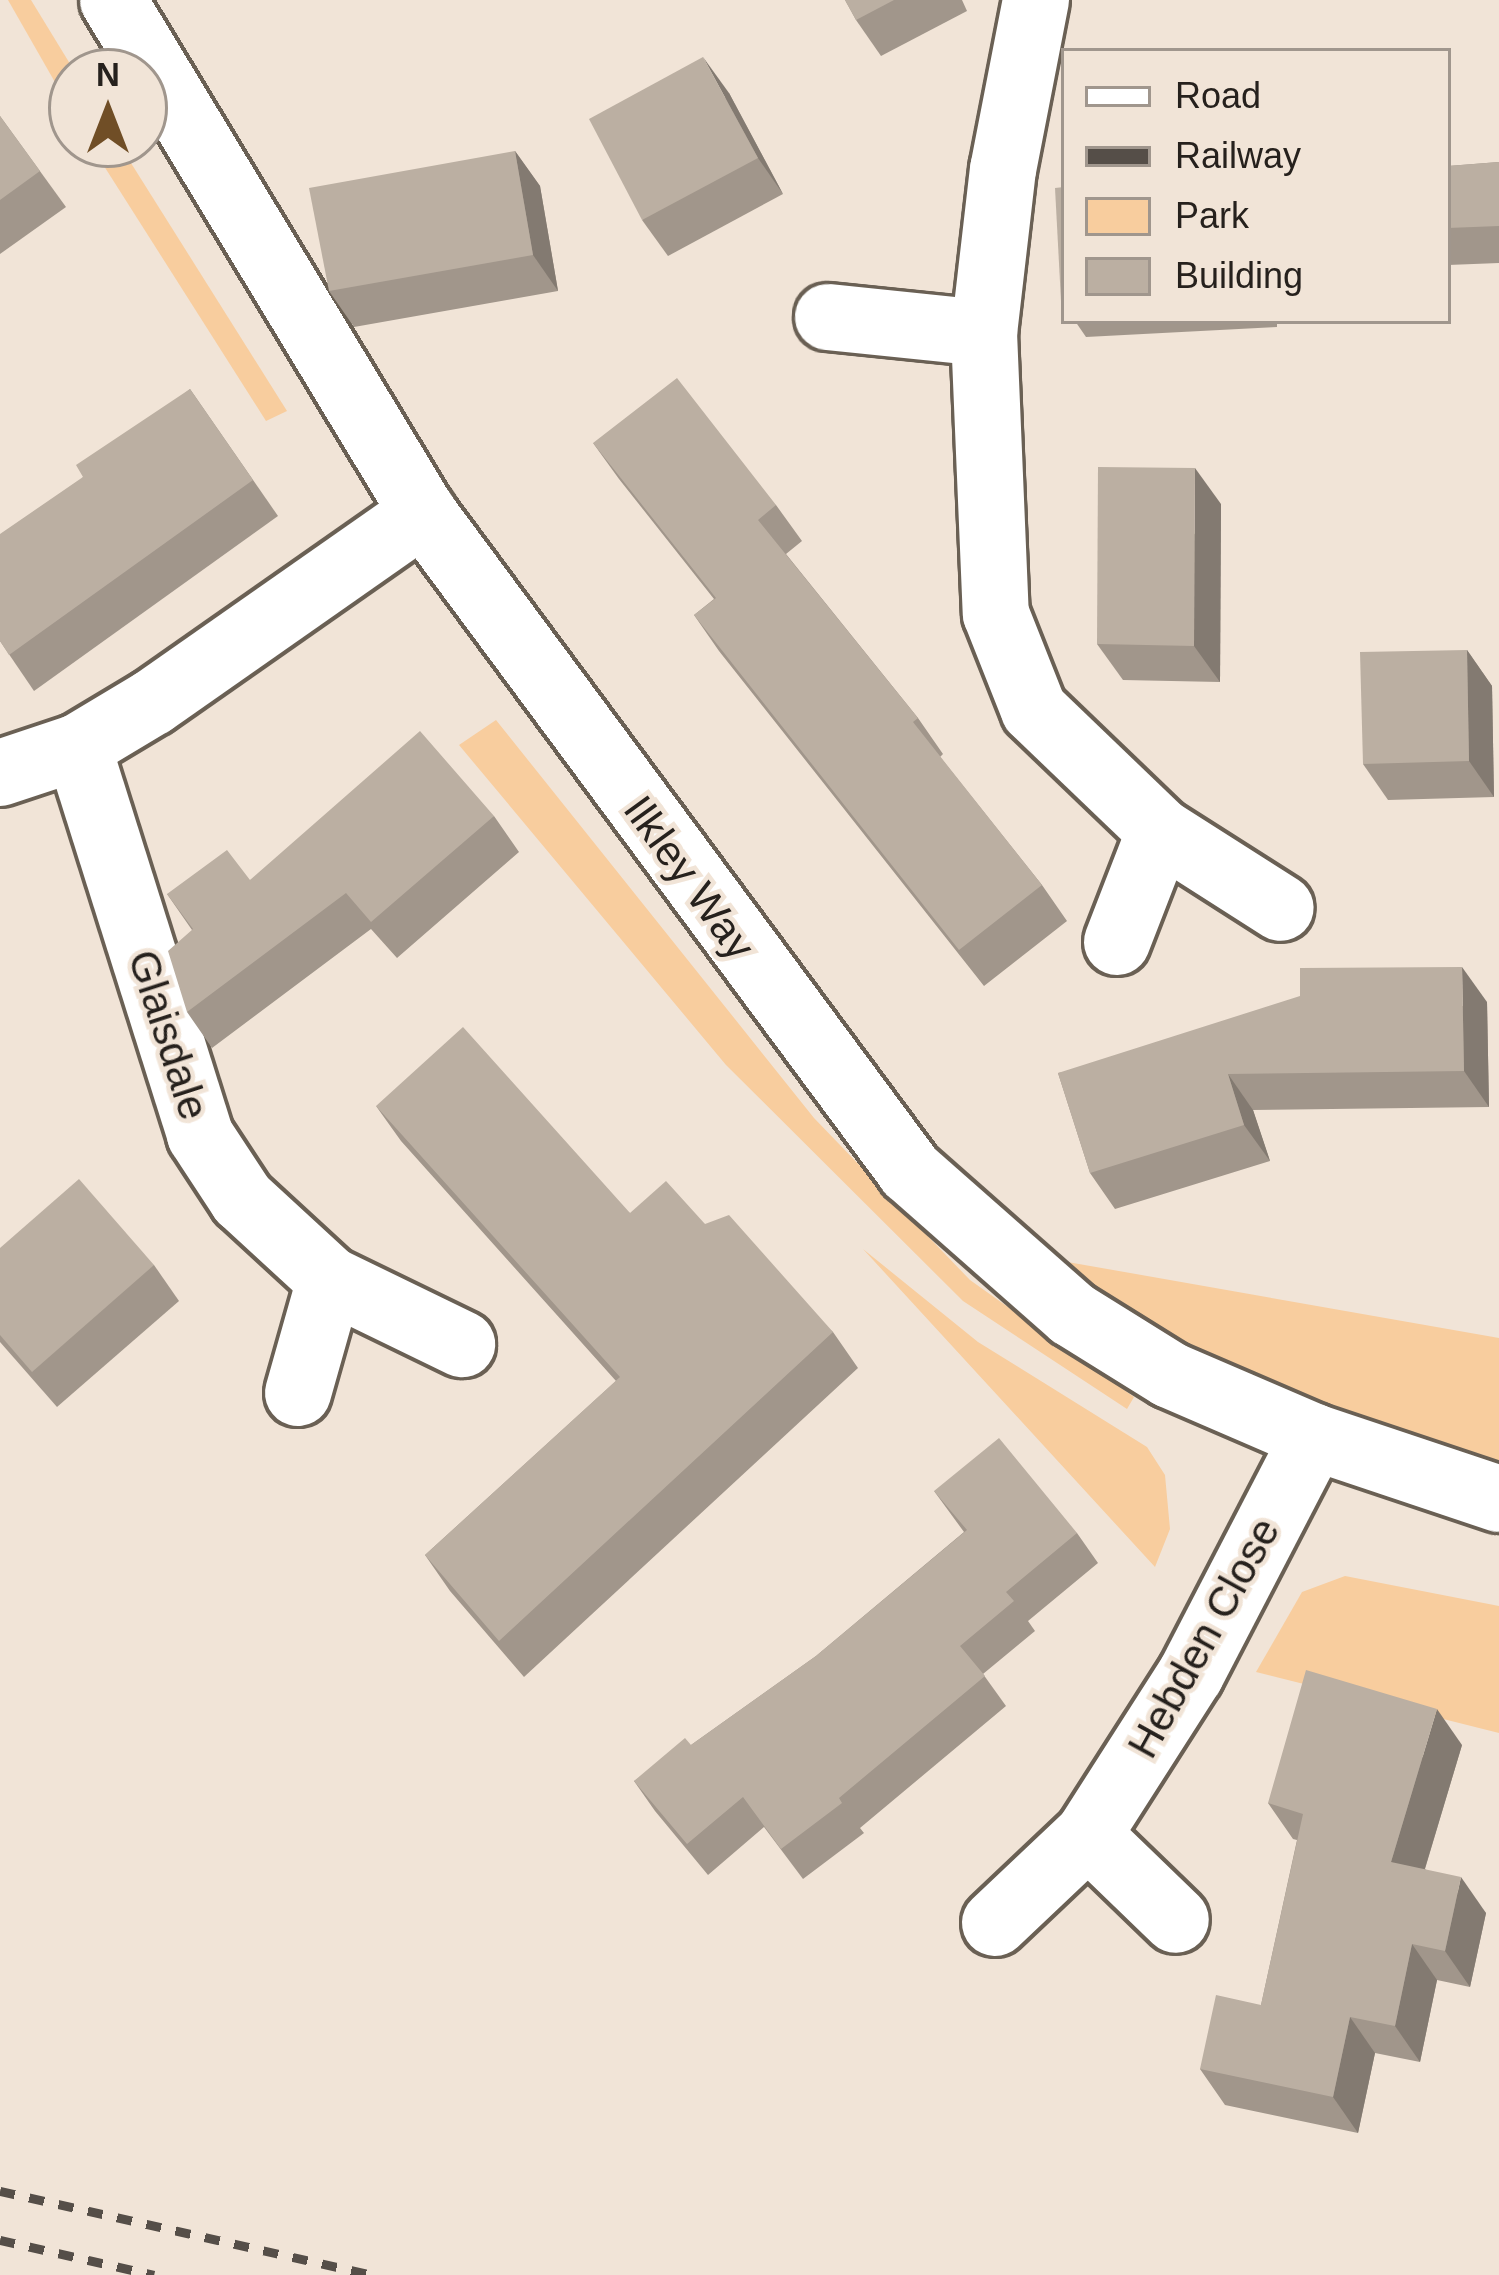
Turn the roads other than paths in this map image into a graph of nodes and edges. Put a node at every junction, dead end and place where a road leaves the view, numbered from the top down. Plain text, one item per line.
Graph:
1 (112, 0) edge
2 (1036, 0) edge
3 (827, 316) dead end
4 (984, 333) junction
5 (423, 513) junction
6 (77, 747) junction
7 (0, 772) edge
8 (1160, 831) junction
9 (1281, 908) dead end
10 (1117, 942) dead end
11 (330, 1280) junction
12 (462, 1344) dead end
13 (298, 1393) dead end
14 (1314, 1437) junction
15 (1499, 1499) edge
16 (1088, 1835) junction
17 (1176, 1920) dead end
18 (995, 1923) dead end

1 - 5 street, Ilkley Way
2 - 4 street
3 - 4 street
4 - 8 street
5 - 6 street
5 - 14 street, Ilkley Way
6 - 7 street
6 - 11 street, Glaisdale
8 - 9 street
8 - 10 street
11 - 12 street, Glaisdale
11 - 13 street
14 - 15 street, Ilkley Way
14 - 16 street, Hebden Close
16 - 17 street
16 - 18 street, Hebden Close

